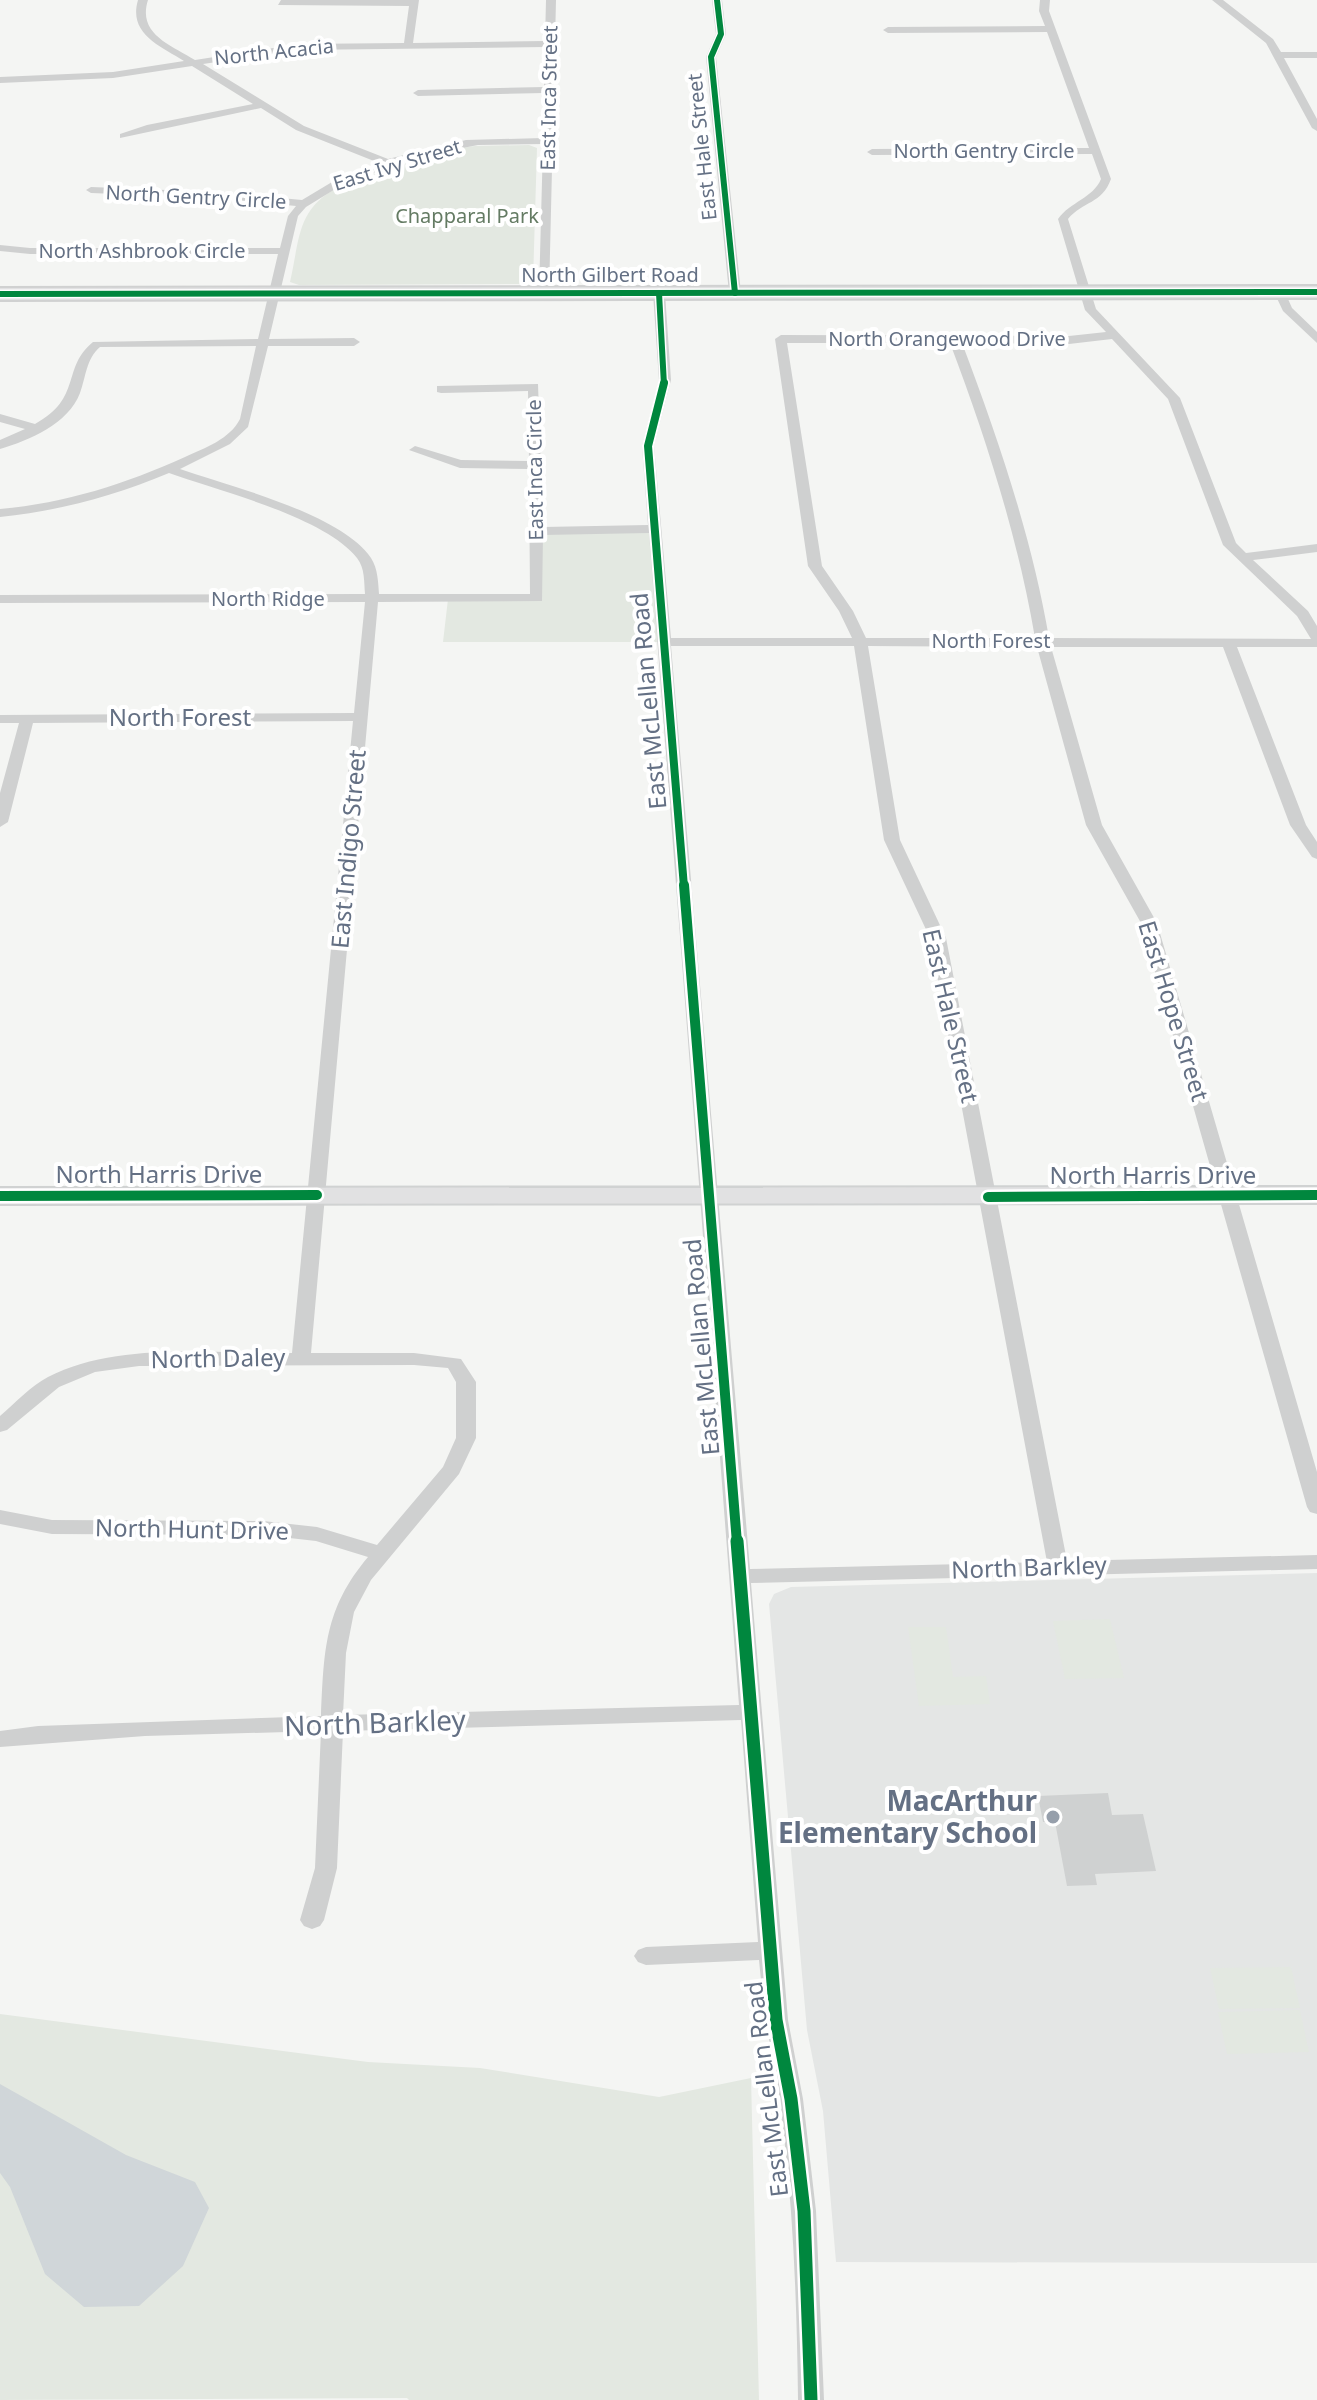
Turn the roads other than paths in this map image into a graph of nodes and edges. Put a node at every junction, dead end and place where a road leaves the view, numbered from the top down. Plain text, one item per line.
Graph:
1 (143, 0) edge
2 (551, 0) edge
3 (717, 0) edge
4 (1045, 0) edge
5 (1217, 0) edge
6 (414, 1) edge
7 (281, 3) dead end
8 (1050, 29) junction
9 (888, 30) dead end
10 (550, 44) junction
11 (408, 45) junction
12 (1278, 55) junction
13 (1317, 55) edge
14 (192, 62) junction
15 (0, 80) edge
16 (549, 90) junction
17 (418, 93) dead end
18 (262, 105) junction
19 (1317, 128) edge
20 (124, 136) dead end
21 (548, 141) junction
22 (1096, 151) junction
23 (872, 152) dead end
24 (391, 164) junction
25 (91, 190) dead end
26 (301, 203) junction
27 (0, 248) edge
28 (284, 251) junction
29 (1085, 292) junction
30 (1280, 292) junction
31 (1317, 292) edge
32 (274, 293) junction
33 (545, 293) junction
34 (659, 293) junction
35 (735, 293) junction
36 (0, 294) edge
37 (1113, 335) junction
38 (781, 339) joint
39 (1317, 339) edge
40 (955, 340) junction
41 (262, 342) junction
42 (354, 342) dead end
43 (441, 389) dead end
44 (0, 418) edge
45 (34, 428) junction
46 (0, 445) edge
47 (415, 450) dead end
48 (535, 465) junction
49 (169, 469) junction
50 (0, 513) edge
51 (655, 529) junction
52 (536, 531) junction
53 (1317, 548) edge
54 (1244, 557) junction
55 (135, 583) dead end
56 (537, 598) joint
57 (0, 599) edge
58 (133, 599) junction
59 (372, 599) junction
60 (1317, 640) edge
61 (860, 641) junction
62 (665, 642) junction
63 (1043, 642) junction
64 (1228, 642) junction
65 (361, 717) junction
66 (0, 719) edge
67 (27, 719) junction
68 (0, 822) edge
69 (1317, 854) edge
70 (317, 1195) junction
71 (1229, 1195) junction
72 (1317, 1195) edge
73 (0, 1196) edge
74 (710, 1197) junction
75 (988, 1197) junction
76 (301, 1358) junction
77 (0, 1426) edge
78 (1317, 1507) edge
79 (0, 1517) edge
80 (382, 1554) junction
81 (1317, 1562) edge
82 (1058, 1566) junction
83 (740, 1576) junction
84 (751, 1712) junction
85 (331, 1725) junction
86 (0, 1739) edge
87 (312, 1920) dead end
88 (771, 1950) junction
89 (646, 1956) dead end
90 (811, 2400) edge

1 - 14 street
2 - 10 street, East Inca Street
3 - 35 street, East Hale Street
4 - 8 street
5 - 12 street
6 - 7 street
6 - 11 street
8 - 9 street
8 - 22 street
10 - 11 street, North Acacia
10 - 16 street, East Inca Street
11 - 14 street, North Acacia
12 - 13 street
12 - 19 street
14 - 15 street, North Acacia
14 - 18 street
16 - 17 street
16 - 21 street, East Inca Street
18 - 20 street
18 - 24 street
21 - 24 street, East Ivy Street
21 - 33 street, East Inca Street
22 - 23 street, North Gentry Circle
22 - 29 street
24 - 26 street, East Ivy Street
25 - 26 street, North Gentry Circle
26 - 28 street
27 - 28 street, North Ashbrook Circle
28 - 32 street
29 - 30 main road, North Gilbert Road
29 - 35 main road, North Gilbert Road
29 - 37 street
30 - 31 main road, North Gilbert Road
30 - 39 street
32 - 33 main road, North Gilbert Road
32 - 36 main road, North Gilbert Road
32 - 41 street
33 - 34 main road, North Gilbert Road
34 - 35 main road, North Gilbert Road
34 - 51 street, East McLellan Road
37 - 40 street, North Orangewood Drive
37 - 54 street
38 - 40 street, North Orangewood Drive
38 - 61 street, East Hale Street
40 - 63 street, East Hope Street
41 - 42 street
41 - 45 street
41 - 49 street
43 - 48 street, East Inca Circle
44 - 45 street
45 - 46 street
47 - 48 street
48 - 52 street, East Inca Circle
49 - 50 street
49 - 59 street, East Indigo Street
51 - 52 street
51 - 62 street, East McLellan Road
52 - 56 street, East Inca Circle
53 - 54 street
54 - 60 street
55 - 58 street
56 - 59 street, North Ridge
57 - 58 street, North Ridge
58 - 59 street, North Ridge
59 - 65 street, East Indigo Street
60 - 64 street, North Forest
61 - 62 street, North Forest
61 - 63 street, North Forest
61 - 75 street, East Hale Street
62 - 74 street, East McLellan Road
63 - 64 street, North Forest
63 - 71 street, East Hope Street
64 - 69 street
65 - 67 street, North Forest
65 - 70 street, East Indigo Street
66 - 67 street, North Forest
67 - 68 street
70 - 73 street, North Harris Drive
70 - 74 street, North Harris Drive
70 - 76 street, East Indigo Street
71 - 72 street, North Harris Drive
71 - 75 street, North Harris Drive
71 - 78 street, East Hope Street
74 - 75 street, North Harris Drive
74 - 83 street, East McLellan Road
75 - 82 street, East Hale Street
76 - 77 street, North Daley
76 - 80 street, North Daley
79 - 80 street, North Hunt Drive
80 - 85 street
81 - 82 street, North Barkley
82 - 83 street, North Barkley
83 - 84 street, East McLellan Road
84 - 85 street, North Barkley
84 - 88 street, East McLellan Road
85 - 86 street, North Barkley
85 - 87 street
88 - 89 street, East McLellan Road
88 - 90 street, East McLellan Road

